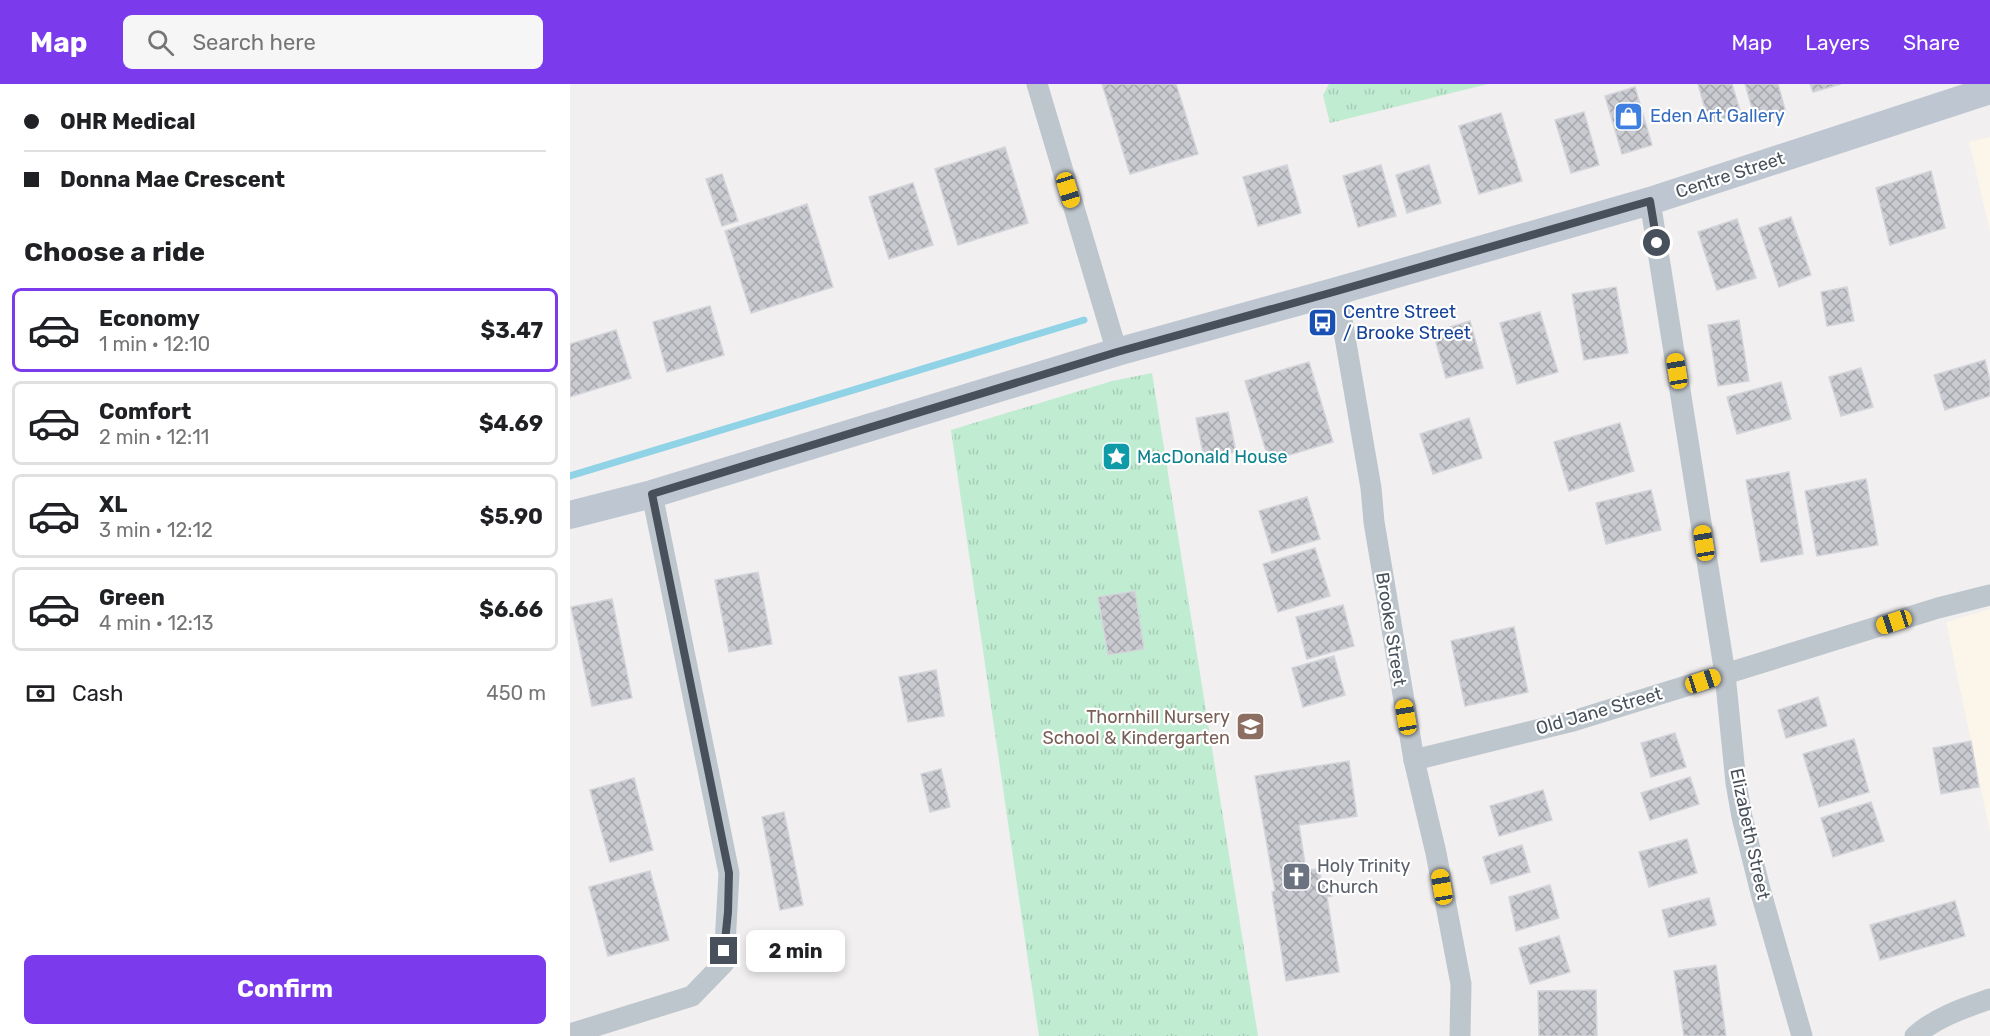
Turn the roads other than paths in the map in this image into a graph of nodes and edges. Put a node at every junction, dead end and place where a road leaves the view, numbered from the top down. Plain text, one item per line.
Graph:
1 (1037, 84) edge
2 (1990, 90) edge
3 (1650, 201) junction
4 (1337, 291) junction
5 (1117, 352) junction
6 (652, 494) junction
7 (570, 515) edge
8 (1990, 595) edge
9 (1725, 674) junction
10 (1414, 760) junction
11 (1990, 999) edge
12 (570, 1034) edge
13 (1460, 1036) edge
14 (1802, 1036) edge
15 (1915, 1036) edge

1 - 5 street
2 - 3 main road, Centre Street
3 - 4 main road, Centre Street
3 - 9 street, Elizabeth Street
4 - 5 main road, Centre Street
4 - 10 street, Brooke Street
5 - 6 main road, Centre Street
6 - 7 main road, Centre Street
6 - 12 street
8 - 9 street, Old Jane Street
9 - 10 street, Old Jane Street
9 - 14 street, Elizabeth Street
10 - 13 street, Brooke Street
11 - 15 street

